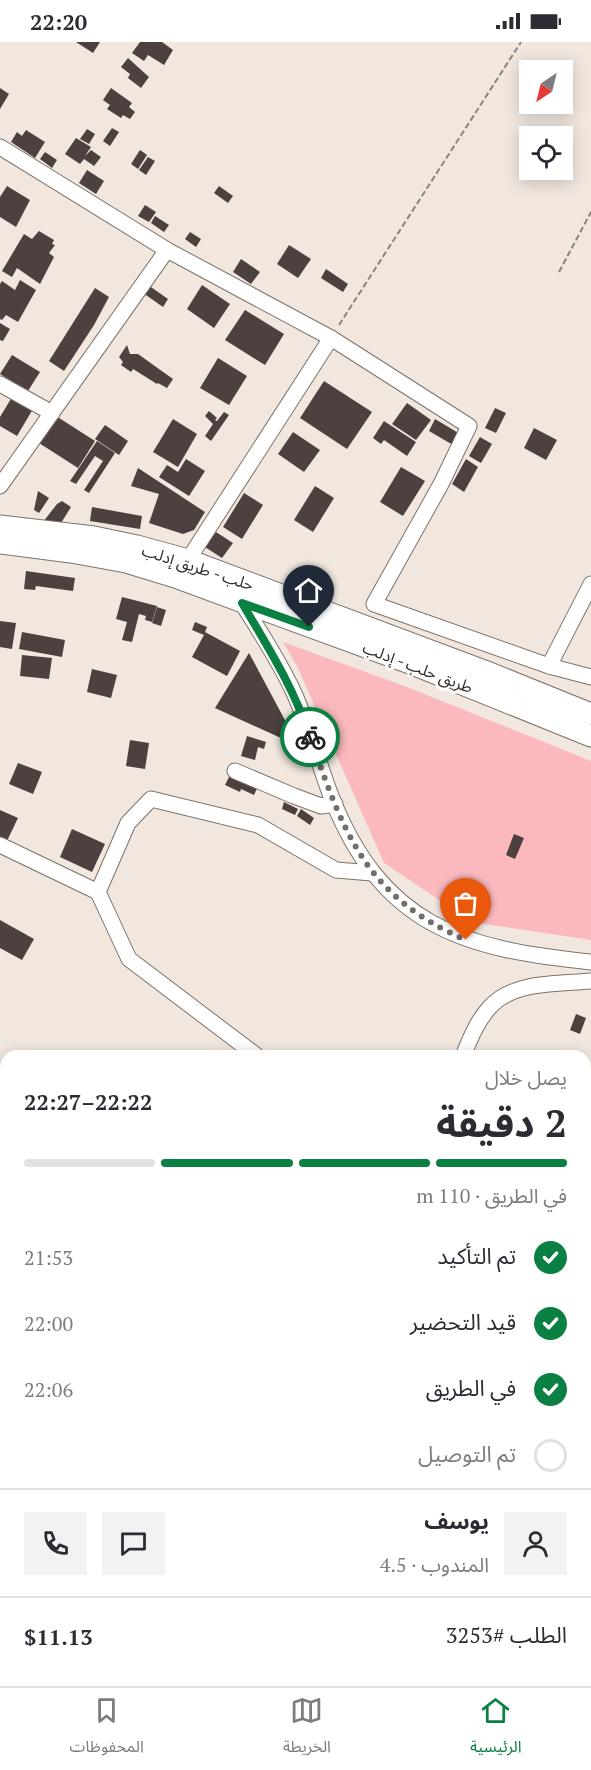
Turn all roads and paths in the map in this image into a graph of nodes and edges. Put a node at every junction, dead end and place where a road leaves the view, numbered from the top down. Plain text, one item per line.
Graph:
1 (520, 42) edge
2 (0, 147) edge
3 (591, 212) edge
4 (167, 250) junction
5 (559, 272) dead end
6 (331, 338) junction
7 (0, 384) edge
8 (52, 413) junction
9 (0, 486) edge
10 (0, 526) edge
11 (0, 543) edge
12 (188, 560) junction
13 (591, 584) edge
14 (242, 603) junction
15 (549, 666) junction
16 (591, 677) edge
17 (591, 714) edge
18 (591, 736) edge
19 (235, 771) dead end
20 (334, 804) junction
21 (0, 846) edge
22 (372, 873) junction
23 (99, 892) junction
24 (591, 962) edge
25 (591, 981) edge
26 (249, 1050) edge
27 (466, 1050) edge

1 - 6 path
2 - 4 street
3 - 5 path
4 - 6 street
4 - 8 street
6 - 12 street
6 - 15 street
7 - 8 street
8 - 9 street
10 - 12 highway, حلب - طريق إدلب
11 - 14 highway, طريق حلب - إدلب
12 - 17 highway, حلب - طريق إدلب
13 - 15 street
14 - 18 highway, طريق حلب - إدلب
14 - 20 street
15 - 16 street
19 - 20 street
20 - 22 street
21 - 23 street
22 - 23 street
22 - 24 street
23 - 26 street
25 - 27 street

